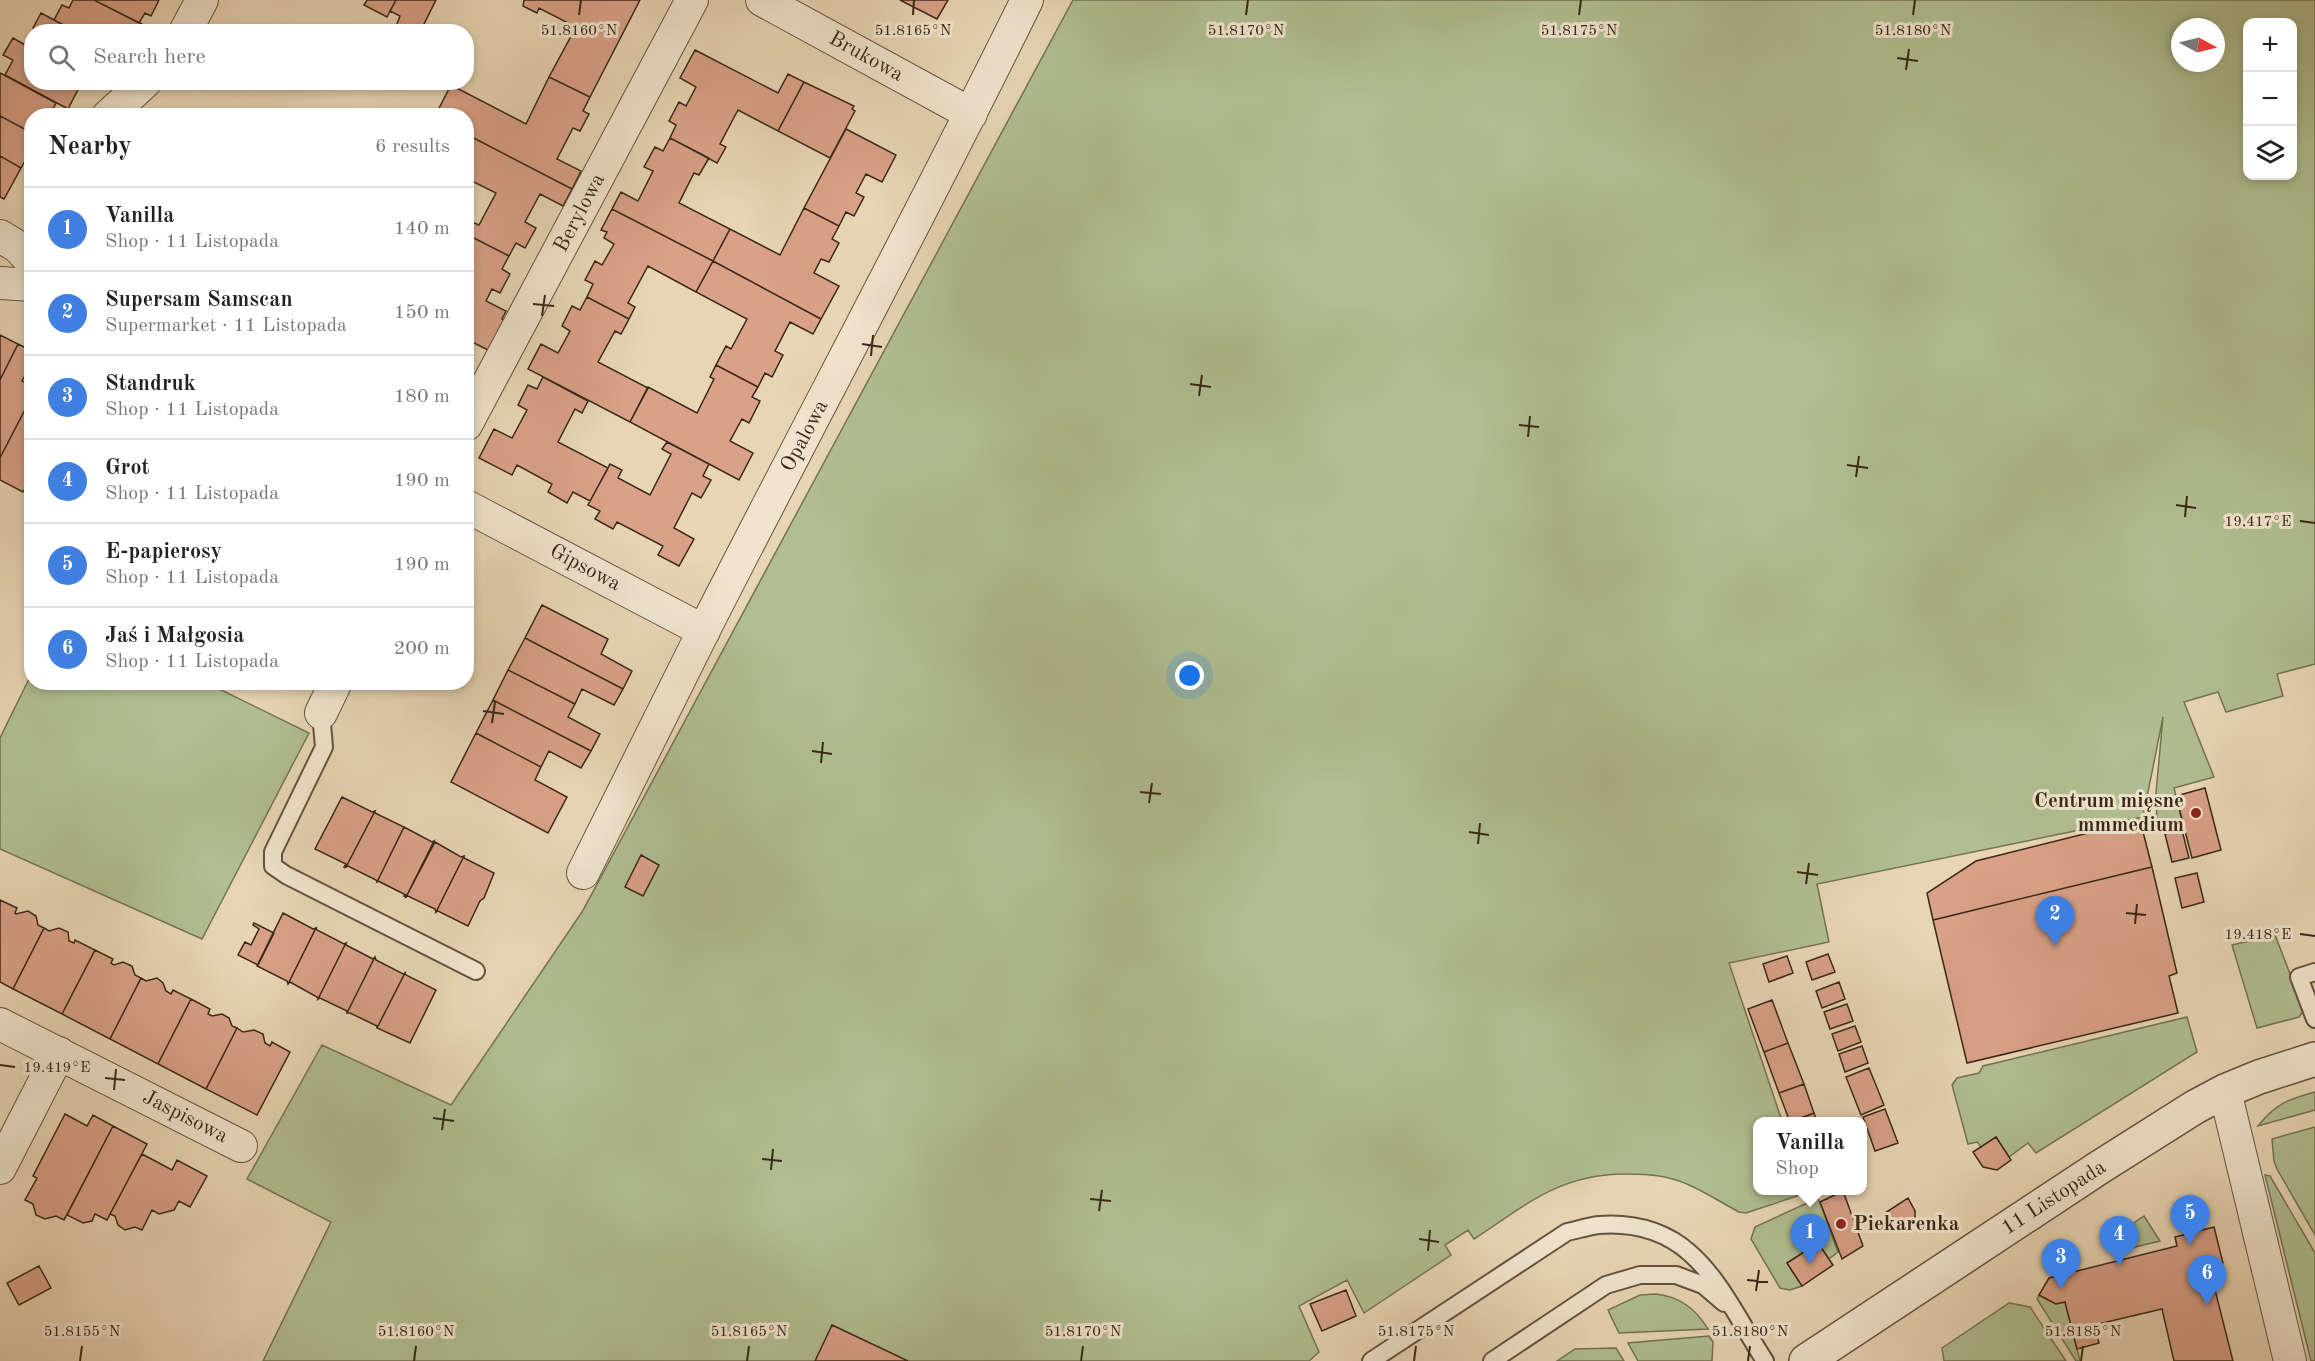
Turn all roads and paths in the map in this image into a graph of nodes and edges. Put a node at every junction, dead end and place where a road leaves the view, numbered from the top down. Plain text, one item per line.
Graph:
1 (202, 0) edge
2 (692, 0) edge
3 (762, 0) edge
4 (1027, 0) edge
5 (189, 24) edge
6 (136, 90) edge
7 (117, 108) edge
8 (971, 114) junction
9 (0, 283) edge
10 (24, 284) edge
11 (474, 410) edge
12 (474, 510) edge
13 (704, 631) junction
14 (332, 690) edge
15 (321, 713) joint
16 (583, 873) dead end
17 (476, 971) dead end
18 (2315, 972) edge
19 (2315, 1019) edge
20 (0, 1024) edge
21 (59, 1053) junction
22 (2315, 1059) edge
23 (2225, 1091) junction
24 (241, 1146) dead end
25 (0, 1168) edge
26 (1732, 1309) junction
27 (1371, 1361) edge
28 (1492, 1361) edge
29 (1766, 1361) edge
30 (1806, 1361) edge
31 (2290, 1361) edge

1 - 5 street
2 - 11 street, Berylowa
3 - 8 street, Brukowa
4 - 8 street, Opalowa
6 - 7 street
8 - 13 street, Opalowa
9 - 10 street
12 - 13 street, Gipsowa
13 - 16 street, Opalowa
14 - 15 street
15 - 17 lane
18 - 19 lane
20 - 21 street, Jaspisowa
21 - 24 street, Jaspisowa
21 - 25 street
22 - 23 street, 11 Listopada
23 - 30 street, 11 Listopada
23 - 31 street
26 - 27 lane
26 - 28 lane
26 - 29 lane

